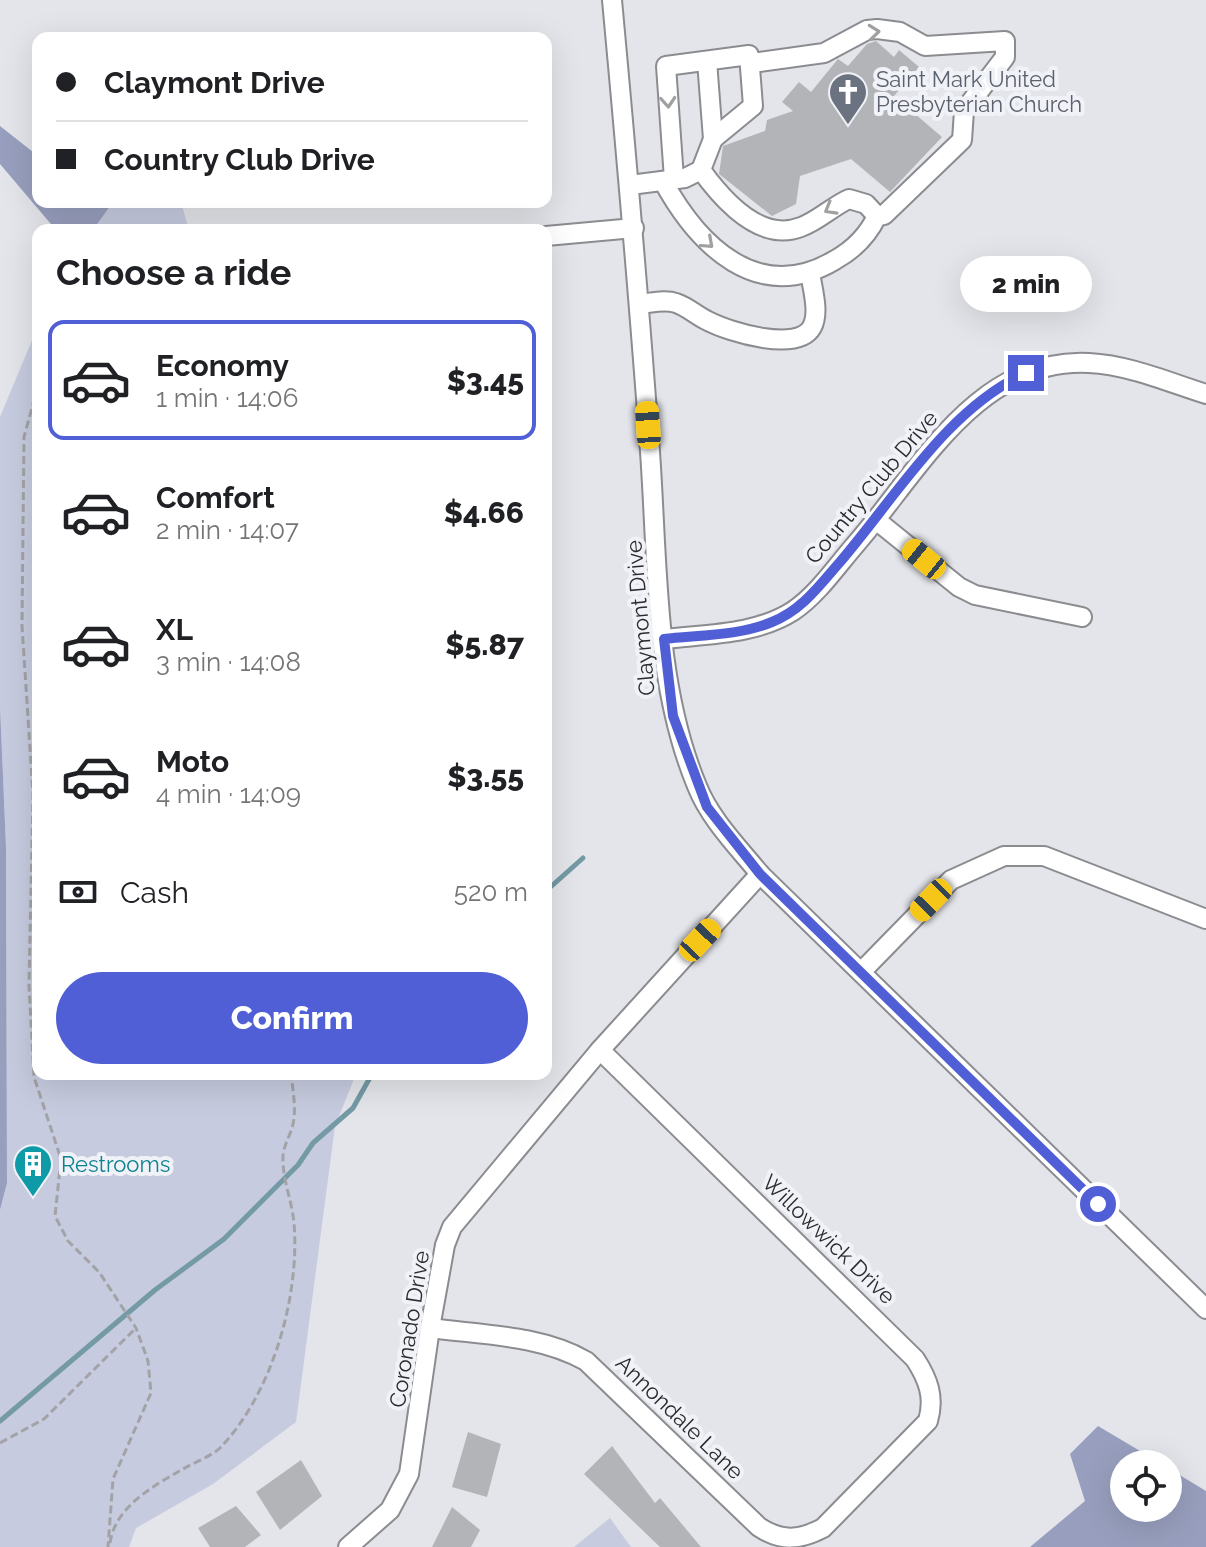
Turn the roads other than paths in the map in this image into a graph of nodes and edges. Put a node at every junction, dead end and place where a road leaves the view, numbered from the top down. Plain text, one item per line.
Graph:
1 (612, 0) edge
2 (707, 61) junction
3 (752, 63) junction
4 (713, 139) junction
5 (701, 170) junction
6 (668, 180) junction
7 (630, 185) junction
8 (877, 216) junction
9 (634, 228) junction
10 (552, 235) edge
11 (810, 272) junction
12 (639, 304) junction
13 (1206, 394) edge
14 (876, 520) junction
15 (1082, 617) dead end
16 (664, 639) junction
17 (760, 874) junction
18 (1206, 919) edge
19 (861, 972) junction
20 (600, 1050) junction
21 (1206, 1309) edge
22 (430, 1328) junction
23 (869, 1482) joint
24 (348, 1547) edge

1 - 7 street, Claymont Drive
2 - 3 street
2 - 4 street
2 -> 6 street
3 - 4 street
3 -> 8 street
4 - 5 street
5 - 6 street
8 -> 5 street
6 - 7 street
6 -> 11 street
7 - 9 street, Claymont Drive
8 - 11 street
9 - 10 street
9 - 12 street, Claymont Drive
11 - 12 street
12 - 16 street, Claymont Drive
13 - 14 street, Country Club Drive
14 - 15 street
14 - 16 street, Country Club Drive
16 - 17 street, Claymont Drive
17 - 19 street, Claymont Drive
17 - 20 street, Coronado Drive
18 - 19 street
19 - 21 street, Claymont Drive
20 - 22 street, Coronado Drive
20 - 23 street, Willowwick Drive
22 - 23 street, Annondale Lane
22 - 24 street, Coronado Drive

